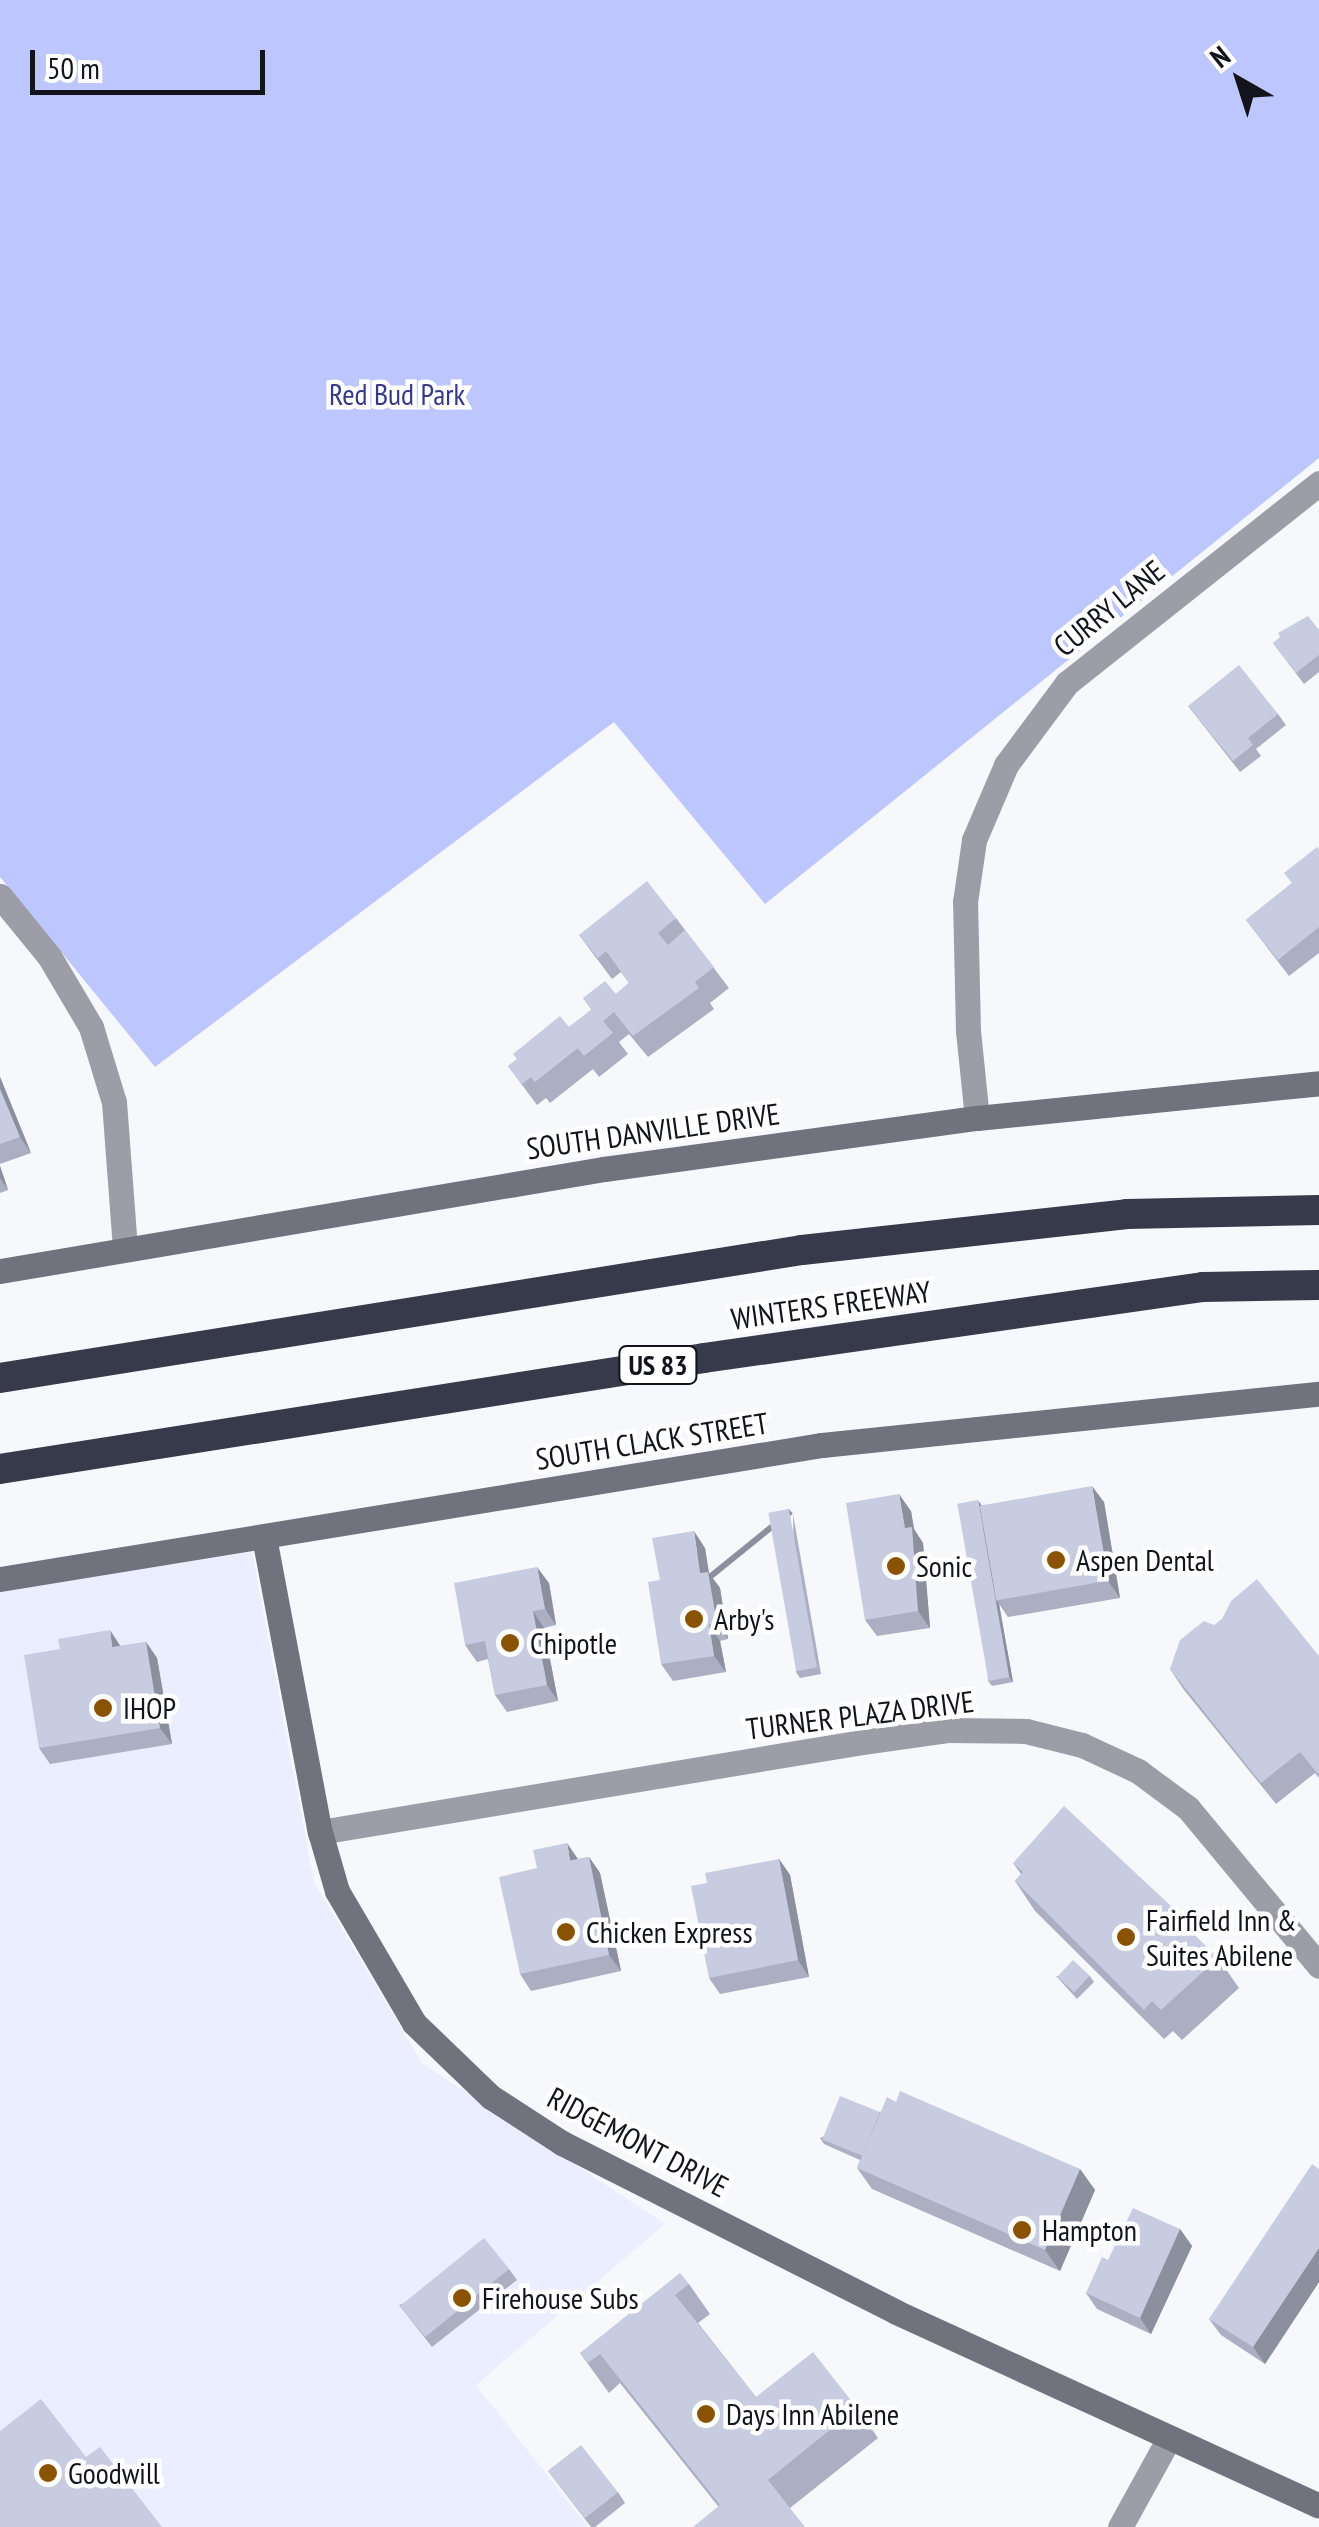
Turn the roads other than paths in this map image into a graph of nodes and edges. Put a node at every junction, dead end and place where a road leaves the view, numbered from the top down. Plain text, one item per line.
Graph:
1 (1319, 483) edge
2 (0, 896) edge
3 (1319, 1083) edge
4 (977, 1118) junction
5 (1319, 1210) edge
6 (125, 1248) junction
7 (0, 1271) edge
8 (1319, 1285) edge
9 (0, 1378) edge
10 (1319, 1394) edge
11 (0, 1469) edge
12 (264, 1537) junction
13 (0, 1579) edge
14 (320, 1832) junction
15 (1319, 1966) edge
16 (1168, 2440) junction
17 (1319, 2506) edge
18 (1120, 2527) edge

1 - 4 street, CURRY LANE
2 - 6 street
3 - 4 main road, SOUTH DANVILLE DRIVE
4 - 6 main road, SOUTH DANVILLE DRIVE
5 - 9 highway, WINTERS FREEWAY
6 - 7 main road, SOUTH DANVILLE DRIVE
8 - 11 highway, WINTERS FREEWAY / US 83
10 - 12 main road, SOUTH CLACK STREET
12 - 13 main road, SOUTH CLACK STREET
12 - 14 main road, RIDGEMONT DRIVE
14 - 15 street, TURNER PLAZA DRIVE
14 - 16 main road, RIDGEMONT DRIVE
16 - 17 main road, RIDGEMONT DRIVE
16 - 18 street

